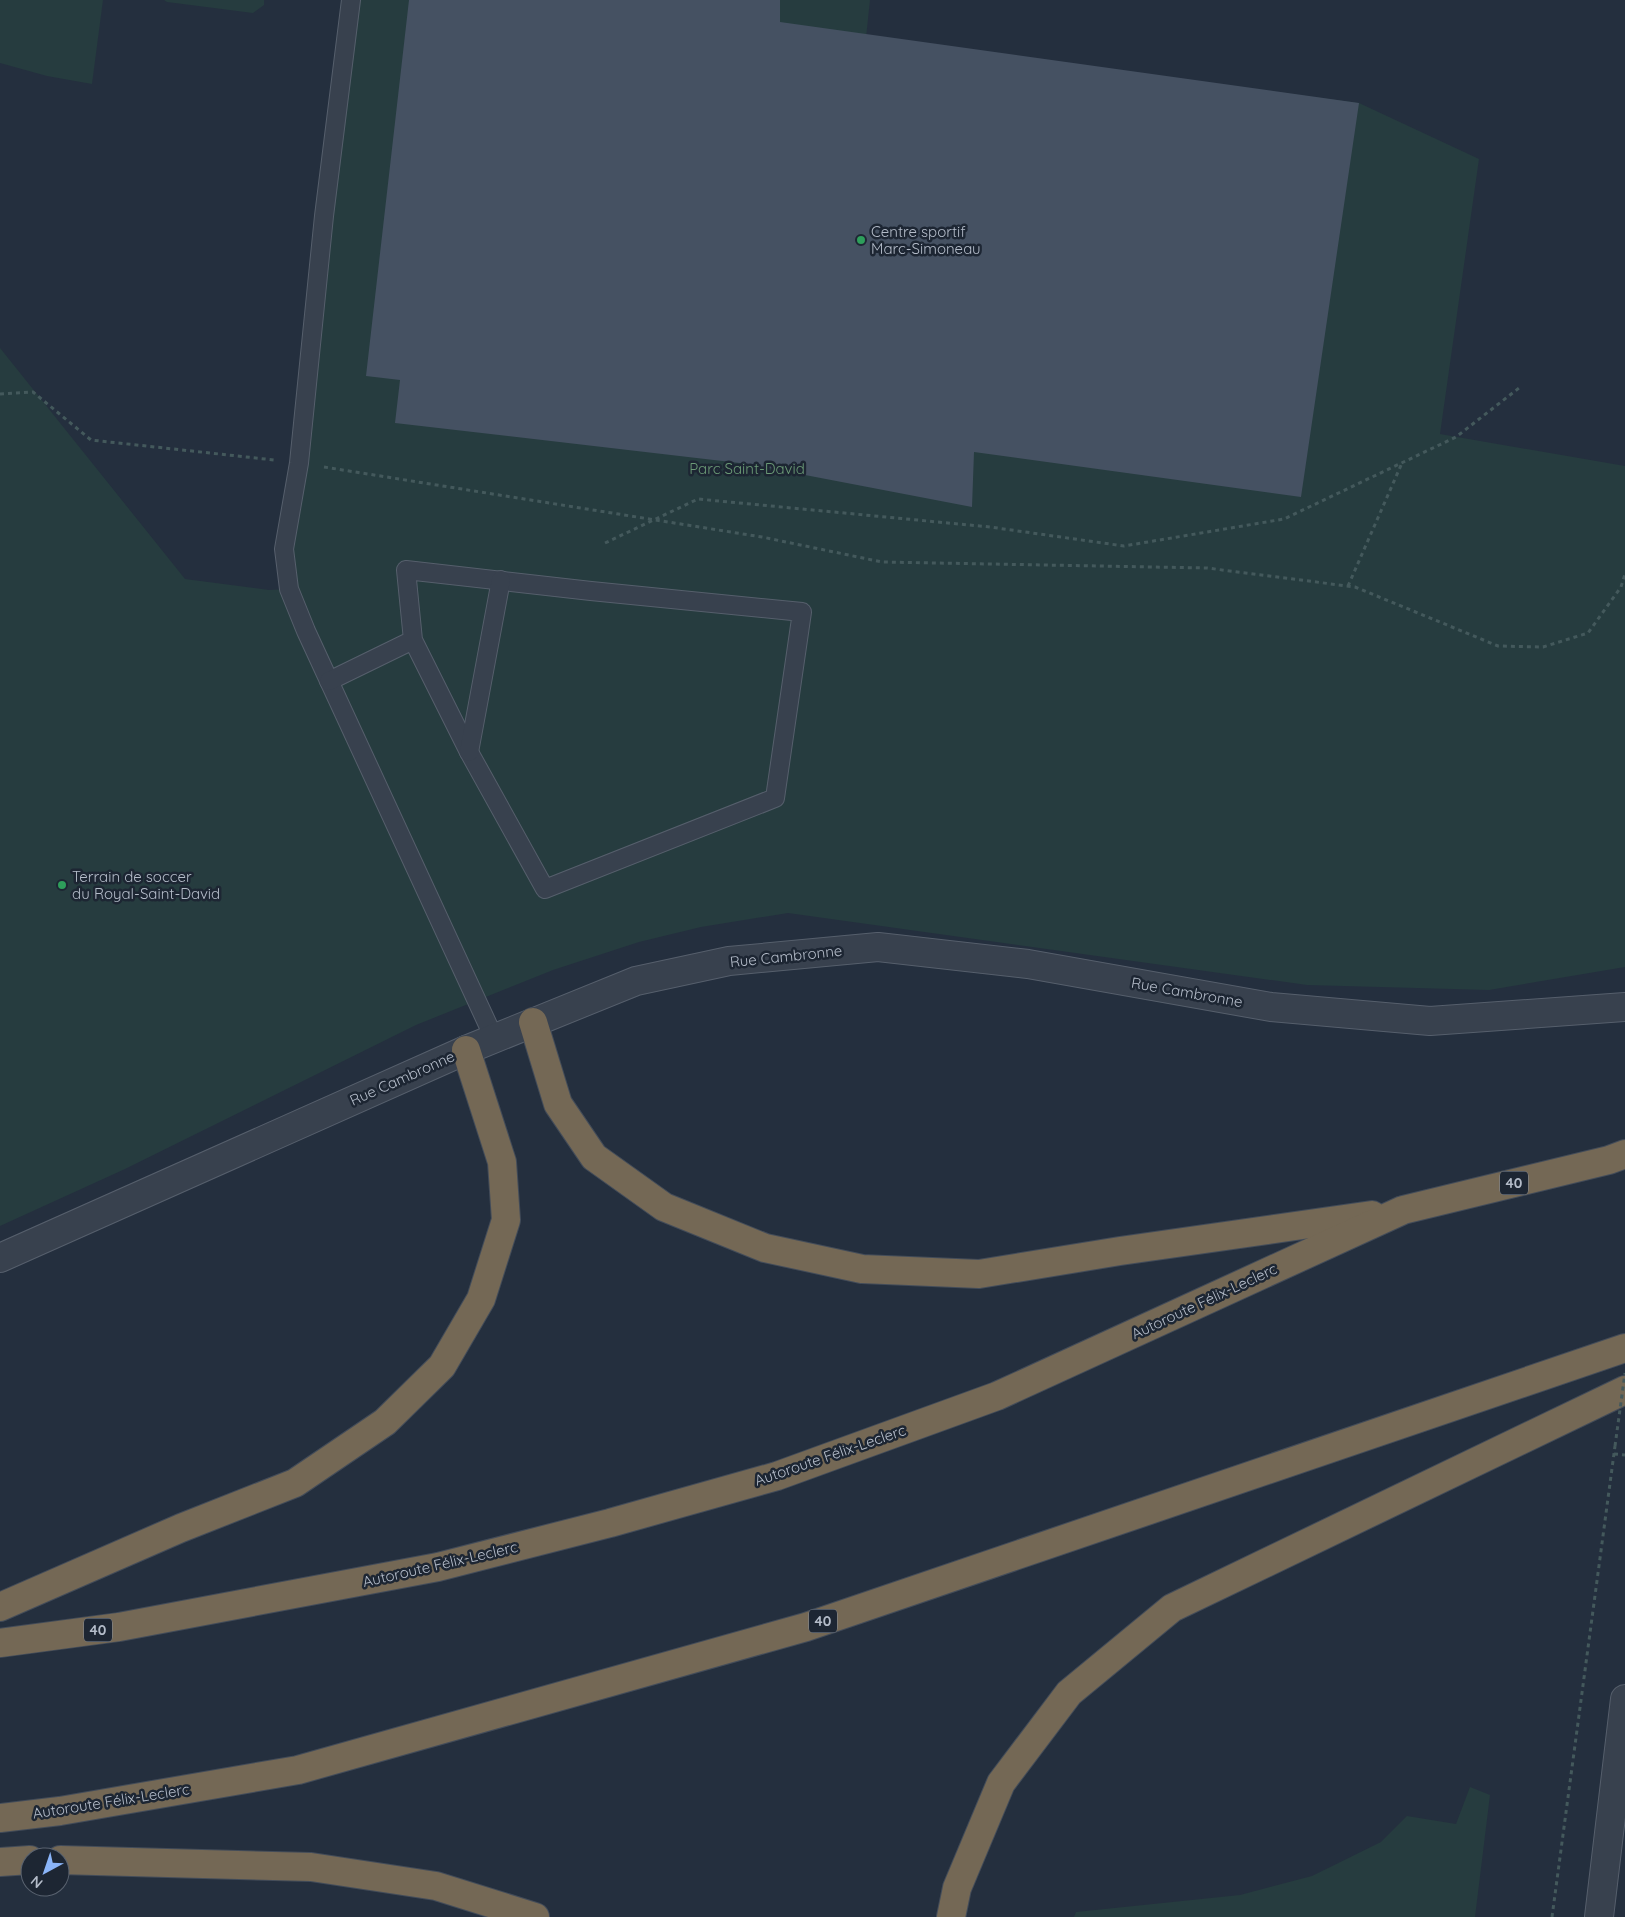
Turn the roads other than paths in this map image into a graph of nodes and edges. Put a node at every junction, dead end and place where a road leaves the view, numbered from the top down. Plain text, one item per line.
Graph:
1 (351, 0) edge
2 (501, 580) junction
3 (413, 640) junction
4 (329, 681) junction
5 (468, 752) junction
6 (1625, 1007) edge
7 (533, 1022) junction
8 (494, 1038) junction
9 (466, 1050) junction
10 (1625, 1154) edge
11 (1403, 1210) junction
12 (0, 1258) edge
13 (1625, 1348) edge
14 (1625, 1390) edge
15 (0, 1607) edge
16 (0, 1643) edge
17 (1625, 1699) edge
18 (0, 1818) edge
19 (70, 1860) edge
20 (20, 1861) edge
21 (0, 1862) edge
22 (535, 1917) edge
23 (951, 1917) edge
24 (1599, 1917) edge

1 - 4 lane
2 - 3 lane
2 - 5 lane
2 - 5 lane
3 - 4 lane
3 - 5 lane
4 - 8 lane
6 - 7 street, Rue Cambronne
7 - 8 street, Rue Cambronne
7 - 11 highway
8 - 9 street, Rue Cambronne
9 - 12 street, Rue Cambronne
9 - 15 highway
10 - 11 highway, Autoroute Félix-Leclerc / 40
11 - 16 highway, Autoroute Félix-Leclerc / 40
13 - 18 highway, Autoroute Félix-Leclerc / 40
14 - 23 highway
17 - 24 street
19 - 22 highway
20 - 21 highway

